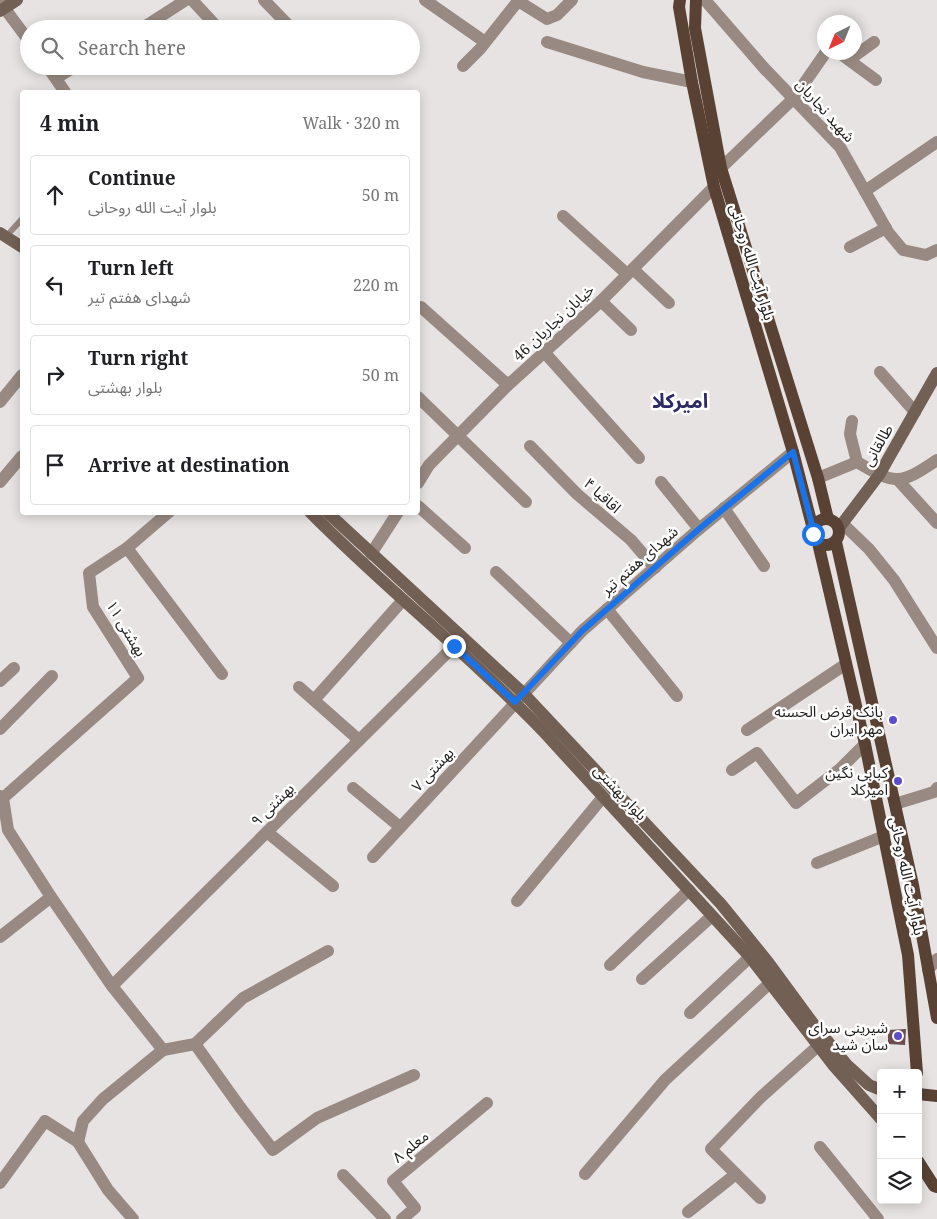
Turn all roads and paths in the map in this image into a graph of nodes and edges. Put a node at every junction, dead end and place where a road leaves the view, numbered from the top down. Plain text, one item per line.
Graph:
1 (17, 0) edge
2 (186, 0) edge
3 (192, 0) edge
4 (264, 0) edge
5 (425, 0) edge
6 (572, 0) edge
7 (680, 0) edge
8 (696, 0) edge
9 (705, 0) edge
10 (2, 7) edge
11 (155, 20) edge
12 (211, 20) edge
13 (283, 20) edge
14 (20, 30) edge
15 (485, 42) junction
16 (547, 42) dead end
17 (874, 42) dead end
18 (862, 51) edge
19 (820, 60) edge
20 (849, 60) edge
21 (463, 66) dead end
22 (54, 75) edge
23 (61, 75) edge
24 (56, 78) junction
25 (876, 80) dead end
26 (692, 82) junction
27 (64, 90) edge
28 (794, 98) junction
29 (937, 142) edge
30 (722, 168) junction
31 (714, 187) junction
32 (865, 191) junction
33 (563, 216) dead end
34 (20, 220) edge
35 (886, 228) junction
36 (4, 229) edge
37 (20, 237) edge
38 (20, 245) edge
39 (850, 247) dead end
40 (937, 250) edge
41 (630, 271) junction
42 (601, 301) junction
43 (668, 302) dead end
44 (421, 307) dead end
45 (631, 330) dead end
46 (545, 353) junction
47 (880, 372) dead end
48 (937, 373) edge
49 (20, 377) edge
50 (508, 385) junction
51 (420, 399) edge
52 (0, 402) edge
53 (915, 412) junction
54 (852, 421) dead end
55 (459, 436) junction
56 (530, 446) dead end
57 (793, 452) junction
58 (20, 458) edge
59 (639, 458) dead end
60 (937, 460) edge
61 (857, 462) junction
62 (879, 475) junction
63 (818, 478) junction
64 (420, 480) edge
65 (898, 480) junction
66 (0, 482) edge
67 (661, 482) dead end
68 (526, 502) dead end
69 (420, 508) edge
70 (724, 508) junction
71 (166, 515) edge
72 (314, 515) edge
73 (330, 515) edge
74 (396, 515) edge
75 (828, 519) junction
76 (937, 523) edge
77 (841, 526) junction
78 (699, 529) junction
79 (813, 529) junction
80 (818, 542) junction
81 (836, 542) junction
82 (127, 548) junction
83 (465, 548) dead end
84 (367, 558) junction
85 (764, 566) dead end
86 (655, 568) junction
87 (496, 572) dead end
88 (402, 600) junction
89 (607, 609) junction
90 (571, 643) junction
91 (454, 646) junction
92 (937, 648) edge
93 (846, 664) junction
94 (14, 668) dead end
95 (222, 674) dead end
96 (52, 676) dead end
97 (0, 681) edge
98 (299, 687) dead end
99 (678, 696) dead end
100 (520, 698) junction
101 (314, 700) junction
102 (0, 729) edge
103 (747, 730) dead end
104 (359, 740) junction
105 (865, 744) junction
106 (732, 770) dead end
107 (353, 788) dead end
108 (937, 788) edge
109 (1, 797) edge
110 (603, 797) junction
111 (895, 804) junction
112 (400, 827) junction
113 (640, 828) junction
114 (267, 832) junction
115 (884, 836) junction
116 (373, 857) dead end
117 (817, 863) dead end
118 (333, 886) dead end
119 (689, 890) junction
120 (51, 897) junction
121 (517, 902) dead end
122 (712, 916) junction
123 (0, 937) edge
124 (328, 951) dead end
125 (750, 957) junction
126 (937, 959) edge
127 (610, 966) dead end
128 (928, 970) junction
129 (642, 979) dead end
130 (771, 982) junction
131 (112, 986) junction
132 (794, 1005) junction
133 (690, 1014) dead end
134 (937, 1018) edge
135 (195, 1044) junction
136 (818, 1046) junction
137 (163, 1050) junction
138 (917, 1069) edge
139 (414, 1075) dead end
140 (877, 1089) edge
141 (922, 1094) edge
142 (937, 1096) edge
143 (487, 1103) dead end
144 (877, 1114) edge
145 (78, 1142) junction
146 (820, 1147) dead end
147 (922, 1167) edge
148 (585, 1174) dead end
149 (736, 1174) junction
150 (343, 1176) dead end
151 (0, 1183) edge
152 (936, 1189) edge
153 (760, 1198) dead end
154 (688, 1212) dead end
155 (134, 1219) edge
156 (385, 1219) edge
157 (402, 1219) edge
158 (878, 1219) edge

1 - 10 main road
2 - 11 street
3 - 12 street
4 - 13 street
5 - 15 street
6 - 15 street
7 - 26 main road, بلوار آیت الله روحانی
8 - 30 main road, بلوار آیت الله روحانی
9 - 28 street, شهید نجاریان
10 - 14 street
15 - 21 street
16 - 26 street
17 - 18 street
19 - 28 street
20 - 25 street
22 - 24 street
23 - 24 street
24 - 27 street
26 - 31 main road, بلوار آیت الله روحانی
28 - 30 street
28 - 32 street, شهید نجاریان
29 - 32 street
30 - 63 main road, بلوار آیت الله روحانی
31 - 41 street, خیابان نجاریان 46
31 - 57 main road, بلوار آیت الله روحانی
32 - 35 street, شهید نجاریان
33 - 41 street
34 - 36 lane
35 - 39 street
35 - 40 street, شهید نجاریان
36 - 37 main road
36 - 38 main road
41 - 42 street, خیابان نجاریان 46
41 - 43 street
42 - 45 street
42 - 46 street, خیابان نجاریان 46
44 - 50 street
46 - 50 street, خیابان نجاریان 46
46 - 59 street
47 - 53 street
48 - 53 main road, طالقانی
49 - 52 street
50 - 55 street, خیابان نجاریان 46
51 - 55 street
53 - 62 main road, طالقانی
54 - 61 street
55 - 64 street, خیابان نجاریان 46
55 - 68 street
56 - 86 street, اقاقیا ۴
57 - 70 street, شهدای هفتم تیر
57 - 79 main road, بلوار آیت الله روحانی
58 - 66 street
60 - 65 street
61 - 62 street
61 - 63 street
62 - 65 street
62 - 77 main road, طالقانی
63 - 75 main road, بلوار آیت الله روحانی
65 - 76 street
67 - 78 street
69 - 83 street
70 - 78 street, شهدای هفتم تیر
70 - 85 street
71 - 82 street, بهشتی ۱۱
72 - 84 main road, بلوار بهشتی
73 - 84 main road, بلوار بهشتی
74 - 84 street
75 - 77 main road
75 - 79 main road
77 - 81 main road
77 - 92 street
78 - 86 street, شهدای هفتم تیر
79 - 80 main road
80 - 81 main road
80 - 93 main road, بلوار آیت الله روحانی
81 - 111 main road, بلوار آیت الله روحانی
82 - 95 street
82 - 109 street, بهشتی ۱۱
84 - 88 main road, بلوار بهشتی
84 - 100 main road, بلوار بهشتی
86 - 89 street, شهدای هفتم تیر
87 - 90 street
88 - 91 main road, بلوار بهشتی
88 - 101 street
89 - 90 street, شهدای هفتم تیر
89 - 99 street
90 - 100 street, شهدای هفتم تیر
91 - 100 main road, بلوار بهشتی
91 - 104 street, بهشتی ۹
93 - 103 street
93 - 105 main road, بلوار آیت الله روحانی
94 - 97 street
96 - 102 street
98 - 101 street
100 - 110 main road, بلوار بهشتی
100 - 112 street, بهشتی ۷
100 - 113 main road, بلوار بهشتی
101 - 104 street
104 - 114 street, بهشتی ۹
105 - 106 street
105 - 115 main road, بلوار آیت الله روحانی
107 - 112 street
108 - 111 street
109 - 120 street
110 - 113 main road, بلوار بهشتی
110 - 121 street
111 - 128 main road, بلوار آیت الله روحانی
112 - 116 street, بهشتی ۷
113 - 119 main road, بلوار بهشتی
113 - 132 main road, بلوار بهشتی
114 - 118 street
114 - 131 street, بهشتی ۹
115 - 117 street
115 - 138 main road, بلوار آیت الله روحانی
119 - 122 main road, بلوار بهشتی
119 - 127 street
120 - 123 street
120 - 131 street
122 - 125 main road, بلوار بهشتی
122 - 129 street
124 - 135 street
125 - 130 main road, بلوار بهشتی
125 - 133 street
126 - 128 street
128 - 134 main road, بلوار آیت الله روحانی
130 - 132 main road, بلوار بهشتی
130 - 148 street
131 - 137 street
132 - 136 main road, بلوار بهشتی
132 - 140 main road, بلوار بهشتی
135 - 137 street
135 - 139 street
136 - 144 main road, بلوار بهشتی
136 - 149 street
137 - 145 street
141 - 142 main road
143 - 157 street, معلم ۸
145 - 151 street
145 - 155 street
146 - 158 street
147 - 152 main road
149 - 153 street
149 - 154 street
150 - 156 street

